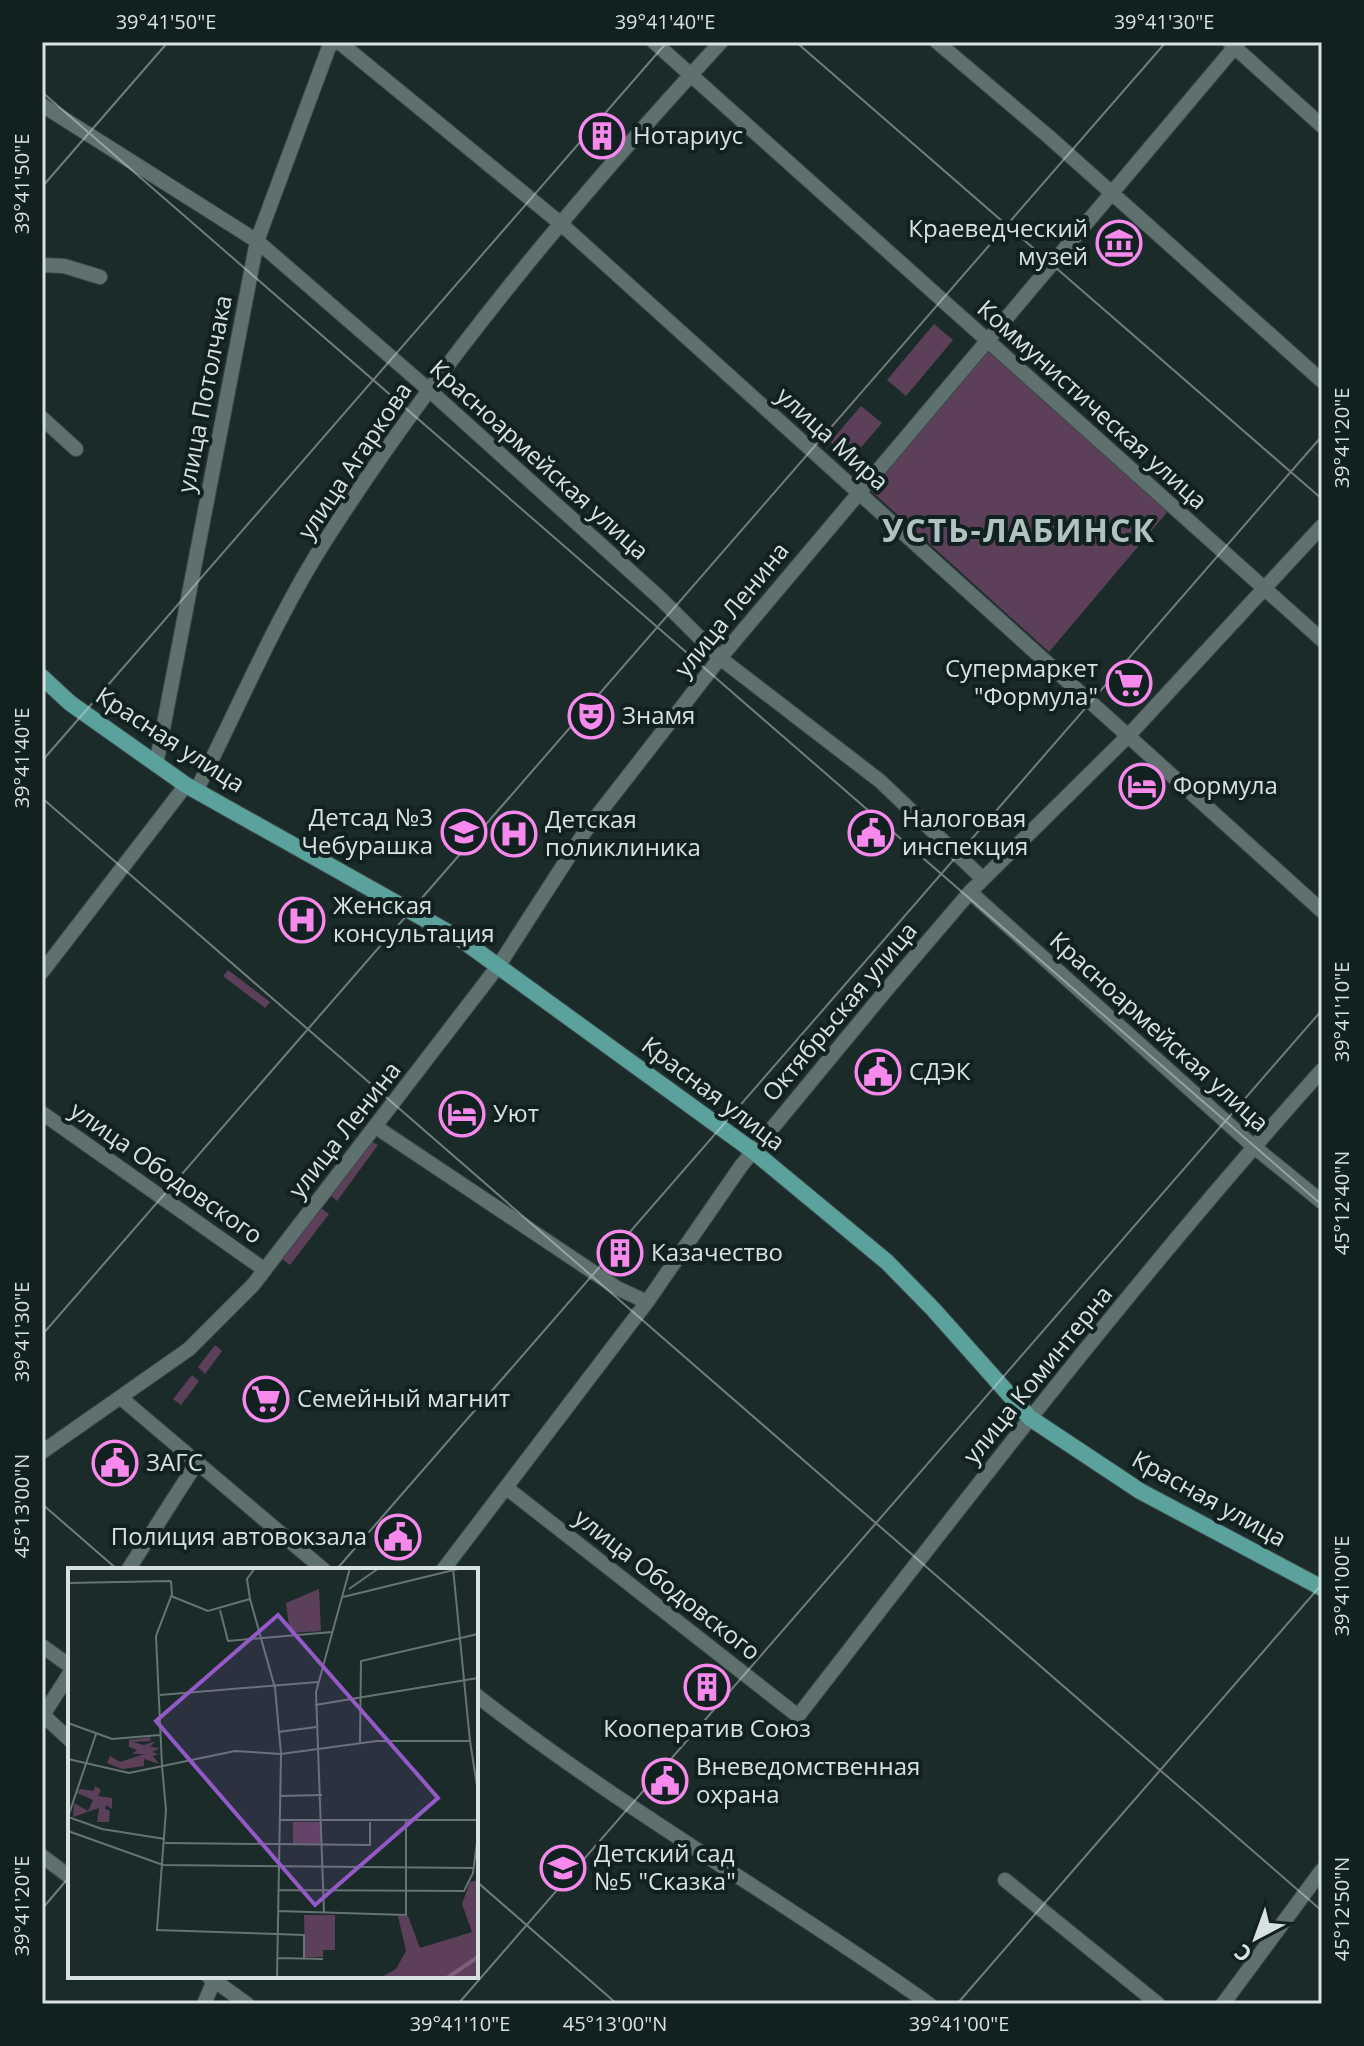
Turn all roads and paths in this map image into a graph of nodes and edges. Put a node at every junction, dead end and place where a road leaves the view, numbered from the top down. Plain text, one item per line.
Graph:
1 (337, 42) edge
2 (654, 42) edge
3 (721, 42) edge
4 (937, 42) edge
5 (1234, 44) edge
6 (691, 75) junction
7 (42, 105) edge
8 (1322, 126) edge
9 (1110, 192) junction
10 (560, 223) junction
11 (257, 241) junction
12 (42, 265) edge
13 (100, 277) dead end
14 (987, 341) junction
15 (1322, 381) edge
16 (429, 390) junction
17 (42, 418) edge
18 (76, 449) dead end
19 (857, 492) junction
20 (1322, 526) edge
21 (1266, 589) junction
22 (1322, 640) edge
23 (720, 658) junction
24 (42, 677) edge
25 (1128, 736) junction
26 (156, 765) junction
27 (191, 788) junction
28 (983, 879) junction
29 (970, 892) junction
30 (1322, 911) edge
31 (499, 965) junction
32 (42, 972) edge
33 (1322, 1070) edge
34 (42, 1113) edge
35 (376, 1127) junction
36 (1253, 1146) junction
37 (753, 1151) junction
38 (1322, 1202) edge
39 (265, 1270) junction
40 (647, 1302) junction
41 (121, 1398) junction
42 (1030, 1418) junction
43 (42, 1452) edge
44 (196, 1464) junction
45 (508, 1489) junction
46 (129, 1568) edge
47 (322, 1568) edge
48 (445, 1568) edge
49 (1322, 1588) edge
50 (42, 1646) edge
51 (68, 1665) edge
52 (68, 1676) edge
53 (478, 1697) edge
54 (798, 1716) joint
55 (68, 1738) edge
56 (42, 1856) edge
57 (1322, 1870) edge
58 (68, 1876) edge
59 (1005, 1880) dead end
60 (213, 1978) edge
61 (214, 1978) edge
62 (204, 2004) edge
63 (247, 2004) edge
64 (929, 2004) edge
65 (1158, 2004) edge
66 (1223, 2004) edge

1 - 10 street, улица Мира
1 - 11 street, улица Потолчака
2 - 6 street, Коммунистическая улица
3 - 6 street, улица Агаркова
4 - 9 street
5 - 8 street
5 - 9 street, улица Ленина
6 - 10 street, улица Агаркова
6 - 14 street, Коммунистическая улица
7 - 11 street, Красноармейская улица
9 - 14 street, улица Ленина
9 - 15 street
10 - 16 street, улица Агаркова
10 - 19 street, улица Мира
11 - 16 street, Красноармейская улица
11 - 26 street, улица Потолчака
12 - 13 street
14 - 19 street, улица Ленина
14 - 21 street, Коммунистическая улица
16 - 23 street, Красноармейская улица
16 - 27 street, улица Агаркова
17 - 18 street
19 - 23 street, улица Ленина
19 - 25 street, улица Мира
20 - 21 street, Октябрьская улица
21 - 22 street, Коммунистическая улица
21 - 25 street, Октябрьская улица
23 - 28 street, Красноармейская улица
23 - 31 street, улица Ленина
24 - 26 main road, Красная улица
25 - 28 street, Октябрьская улица
25 - 30 street, улица Мира
26 - 27 main road, Красная улица
27 - 31 main road, Красная улица
27 - 32 street, улица Агаркова
28 - 29 street, Октябрьская улица
29 - 36 street, Красноармейская улица
29 - 37 street, Октябрьская улица
31 - 35 street, улица Ленина
31 - 37 main road, Красная улица
33 - 36 street, улица Коминтерна
34 - 39 street, улица Ободовского
35 - 39 street, улица Ленина
35 - 40 street
36 - 38 street, Красноармейская улица
36 - 42 street, улица Коминтерна
37 - 40 street, Октябрьская улица
37 - 42 main road, Красная улица
39 - 41 street, улица Ленина
40 - 45 street, Октябрьская улица
41 - 43 street, улица Ленина
41 - 44 street
42 - 49 main road, Красная улица
42 - 54 street, улица Коминтерна
44 - 46 street
44 - 47 street
45 - 48 street, Октябрьская улица
45 - 54 street, улица Ободовского
50 - 51 street
52 - 55 street
53 - 64 street
56 - 58 street
57 - 66 street
59 - 65 street
60 - 62 street
61 - 63 street

